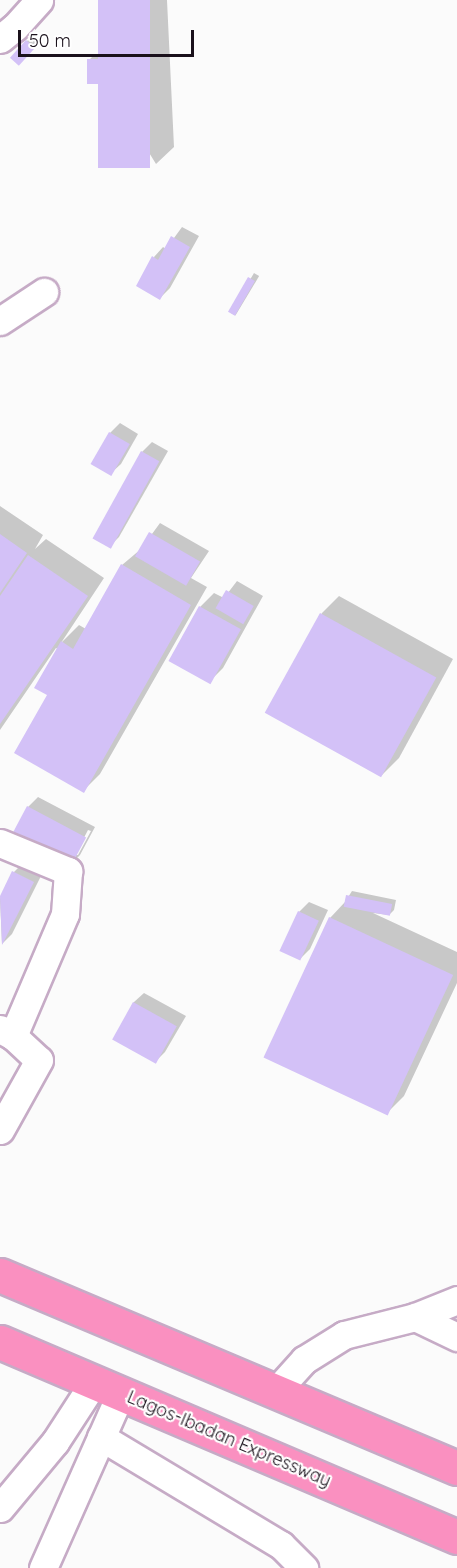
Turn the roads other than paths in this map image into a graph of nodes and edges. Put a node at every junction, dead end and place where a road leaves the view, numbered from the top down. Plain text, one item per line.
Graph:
1 (39, 0) edge
2 (0, 39) edge
3 (44, 292) dead end
4 (0, 321) edge
5 (0, 843) edge
6 (6, 1033) edge
7 (0, 1130) edge
8 (0, 1275) edge
9 (457, 1300) edge
10 (415, 1317) junction
11 (457, 1337) edge
12 (0, 1342) edge
13 (108, 1387) junction
14 (276, 1391) junction
15 (101, 1437) junction
16 (457, 1467) edge
17 (0, 1508) edge
18 (457, 1537) edge
19 (43, 1568) edge
20 (304, 1568) edge

1 - 2 street
3 - 4 street
5 - 6 street
6 - 7 street
8 - 14 highway
9 - 10 street
10 - 11 street
10 - 14 street
12 - 13 highway, Lagos-Ibadan Expressway
13 - 15 street
13 - 17 street
13 - 18 highway, Lagos-Ibadan Expressway
14 - 16 highway
15 - 19 street
15 - 20 street

